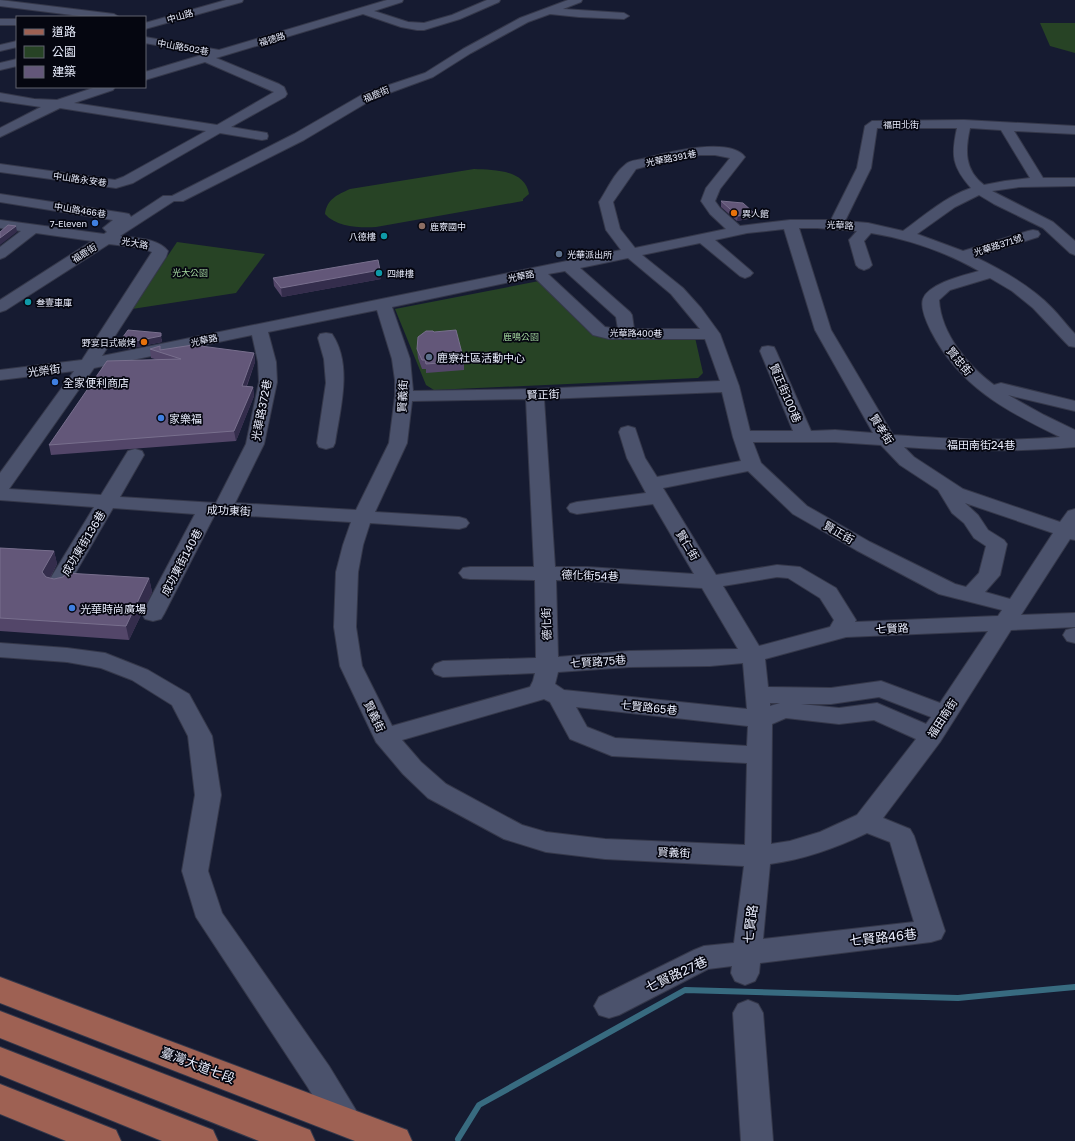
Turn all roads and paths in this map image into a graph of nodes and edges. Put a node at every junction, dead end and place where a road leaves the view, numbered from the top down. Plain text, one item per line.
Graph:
1 (46, 0) edge
2 (238, 0) edge
3 (398, 0) edge
4 (495, 0) edge
5 (577, 0) edge
6 (218, 1) edge
7 (0, 3) edge
8 (96, 3) dead end
9 (31, 7) junction
10 (549, 10) junction
11 (364, 11) junction
12 (76, 12) junction
13 (106, 16) edge
14 (624, 16) dead end
15 (146, 21) edge
16 (0, 22) edge
17 (15, 22) edge
18 (435, 23) junction
19 (146, 26) edge
20 (426, 38) dead end
21 (146, 40) edge
22 (16, 44) edge
23 (0, 48) edge
24 (222, 54) junction
25 (16, 57) edge
26 (206, 58) junction
27 (16, 62) edge
28 (0, 65) edge
29 (16, 69) edge
30 (146, 76) edge
31 (102, 88) edge
32 (0, 97) edge
33 (59, 104) junction
34 (964, 124) junction
35 (1005, 126) junction
36 (218, 130) junction
37 (0, 133) edge
38 (1073, 133) edge
39 (262, 136) dead end
40 (0, 168) edge
41 (1040, 182) junction
42 (1075, 182) edge
43 (982, 190) junction
44 (0, 198) edge
45 (0, 224) edge
46 (790, 224) junction
47 (836, 224) junction
48 (868, 227) junction
49 (34, 228) junction
50 (738, 232) junction
51 (1033, 234) dead end
52 (906, 235) junction
53 (101, 238) junction
54 (703, 238) junction
55 (1075, 250) edge
56 (631, 253) junction
57 (0, 254) edge
58 (962, 256) junction
59 (864, 265) dead end
60 (569, 266) junction
61 (537, 272) junction
62 (745, 272) dead end
63 (992, 272) junction
64 (383, 304) junction
65 (0, 307) edge
66 (259, 329) junction
67 (628, 334) junction
68 (712, 334) junction
69 (326, 338) dead end
70 (1075, 342) edge
71 (768, 352) dead end
72 (88, 364) junction
73 (0, 375) edge
74 (730, 386) junction
75 (1001, 388) dead end
76 (536, 394) junction
77 (404, 396) junction
78 (1075, 406) edge
79 (628, 432) dead end
80 (804, 435) junction
81 (742, 437) junction
82 (1075, 437) edge
83 (887, 441) junction
84 (1075, 441) edge
85 (326, 443) dead end
86 (135, 455) dead end
87 (752, 466) junction
88 (0, 487) edge
89 (946, 487) junction
90 (655, 491) junction
91 (0, 494) edge
92 (107, 502) junction
93 (577, 508) dead end
94 (216, 509) junction
95 (362, 518) junction
96 (458, 524) dead end
97 (1072, 526) edge
98 (470, 573) dead end
99 (545, 574) junction
100 (710, 582) junction
101 (58, 584) edge
102 (971, 595) junction
103 (154, 614) dead end
104 (1010, 615) junction
105 (1075, 630) edge
106 (838, 632) junction
107 (0, 650) edge
108 (753, 655) junction
109 (547, 665) junction
110 (443, 669) dead end
111 (550, 692) junction
112 (759, 707) junction
113 (945, 714) junction
114 (385, 736) junction
115 (931, 736) junction
116 (759, 754) junction
117 (866, 822) junction
118 (758, 856) junction
119 (746, 963) junction
120 (0, 990) edge
121 (609, 1006) dead end
122 (748, 1013) dead end
123 (0, 1024) edge
124 (0, 1061) edge
125 (0, 1098) edge
126 (346, 1122) junction
127 (104, 1141) edge
128 (201, 1141) edge
129 (298, 1141) edge
130 (395, 1141) edge
131 (757, 1141) edge

1 - 9 street
2 - 6 street, 中山路
3 - 11 street, 福德路
4 - 18 street
5 - 10 street, 福鹿街
6 - 15 street, 中山路
6 - 19 street, 中山路
7 - 9 street
8 - 12 street
9 - 12 street
10 - 14 street
10 - 53 street, 福鹿街
11 - 18 street
11 - 24 street, 福德路
12 - 13 street
16 - 17 street
18 - 20 street
21 - 24 street, 中山路502巷
22 - 23 street
24 - 26 street, 福德路
25 - 28 street
26 - 30 street, 福德路
26 - 36 street, 中山路永安巷
27 - 28 street
28 - 29 street
31 - 33 street
32 - 33 street
33 - 36 street
33 - 37 street
34 - 35 street, 福田北街
34 - 43 street
34 - 47 street, 福田北街
35 - 38 street, 福田北街
35 - 41 street
36 - 39 street
36 - 40 street, 中山路永安巷
41 - 42 street
41 - 43 street
43 - 52 street
43 - 55 street
44 - 53 street, 中山路466巷
45 - 49 street, 光大路
46 - 47 street, 光華路
46 - 50 street, 光華路
46 - 83 street, 賢孝街
47 - 48 street, 光華路
48 - 52 street, 光華路
48 - 59 street
49 - 53 street, 光大路
49 - 57 street
50 - 54 street, 光華路
50 - 56 street, 光華路391巷
51 - 58 street, 光華路371號
52 - 58 street, 光華路
53 - 65 street, 福鹿街
53 - 72 street, 光大路
54 - 56 street, 光華路
54 - 62 street
56 - 60 street, 光華路
56 - 68 street, 賢正街
58 - 63 street, 光華路
60 - 61 street, 光華路
60 - 67 street
61 - 64 street, 光華路
61 - 67 street, 光華路400巷
63 - 70 street, 光華路
63 - 82 street, 賢忠街
64 - 66 street, 光華路
64 - 77 street, 賢義街
66 - 72 street, 光華路
66 - 94 street, 光華路372巷
67 - 68 street, 光華路400巷
68 - 74 street, 賢正街
69 - 85 street
71 - 80 street, 賢正街100巷
72 - 73 street, 光榮街
72 - 88 street
74 - 76 street, 賢正街
74 - 81 street, 賢正街
75 - 78 street
76 - 77 street, 賢正街
76 - 99 street, 德化街
77 - 95 street, 賢義街
79 - 90 street, 賢仁街
80 - 81 street, 賢正街100巷
80 - 83 street, 賢正街100巷
81 - 87 street, 賢正街
83 - 84 street, 福田南街24巷
83 - 89 street, 賢孝街
86 - 92 street, 成功東街136巷
87 - 90 street
87 - 102 street, 賢正街
89 - 97 street, 賢孝街
89 - 102 street
90 - 93 street
90 - 100 street, 賢仁街
91 - 92 street, 成功東街
92 - 94 street, 成功東街
92 - 101 street, 成功東街136巷
94 - 95 street, 成功東街
94 - 103 street, 成功東街140巷
95 - 96 street, 成功東街
95 - 114 street, 賢義街
97 - 104 street, 福田南街
98 - 99 street, 德化街54巷
99 - 100 street, 德化街54巷
99 - 109 street, 德化街
100 - 106 street, 德化街54巷
100 - 108 street, 賢仁街
102 - 104 street, 賢正街
104 - 105 street, 七賢路
104 - 106 street, 七賢路
104 - 113 street, 福田南街
106 - 108 street, 七賢路
107 - 126 street
108 - 109 street, 七賢路75巷
108 - 112 street, 七賢路
109 - 110 street, 七賢路75巷
109 - 111 street, 德化街
111 - 112 street, 七賢路65巷
111 - 114 street
111 - 116 street
112 - 113 street
112 - 115 street
112 - 116 street, 七賢路
113 - 115 street, 福田南街
114 - 118 street, 賢義街
115 - 117 street, 福田南街
116 - 118 street, 七賢路
117 - 118 street, 福田南街
117 - 119 street, 七賢路46巷
118 - 119 street, 七賢路
119 - 121 street, 七賢路27巷
120 - 126 main road, 臺灣大道七段
122 - 131 street
123 - 129 main road
124 - 128 main road
125 - 127 main road
126 - 130 main road, 臺灣大道七段

